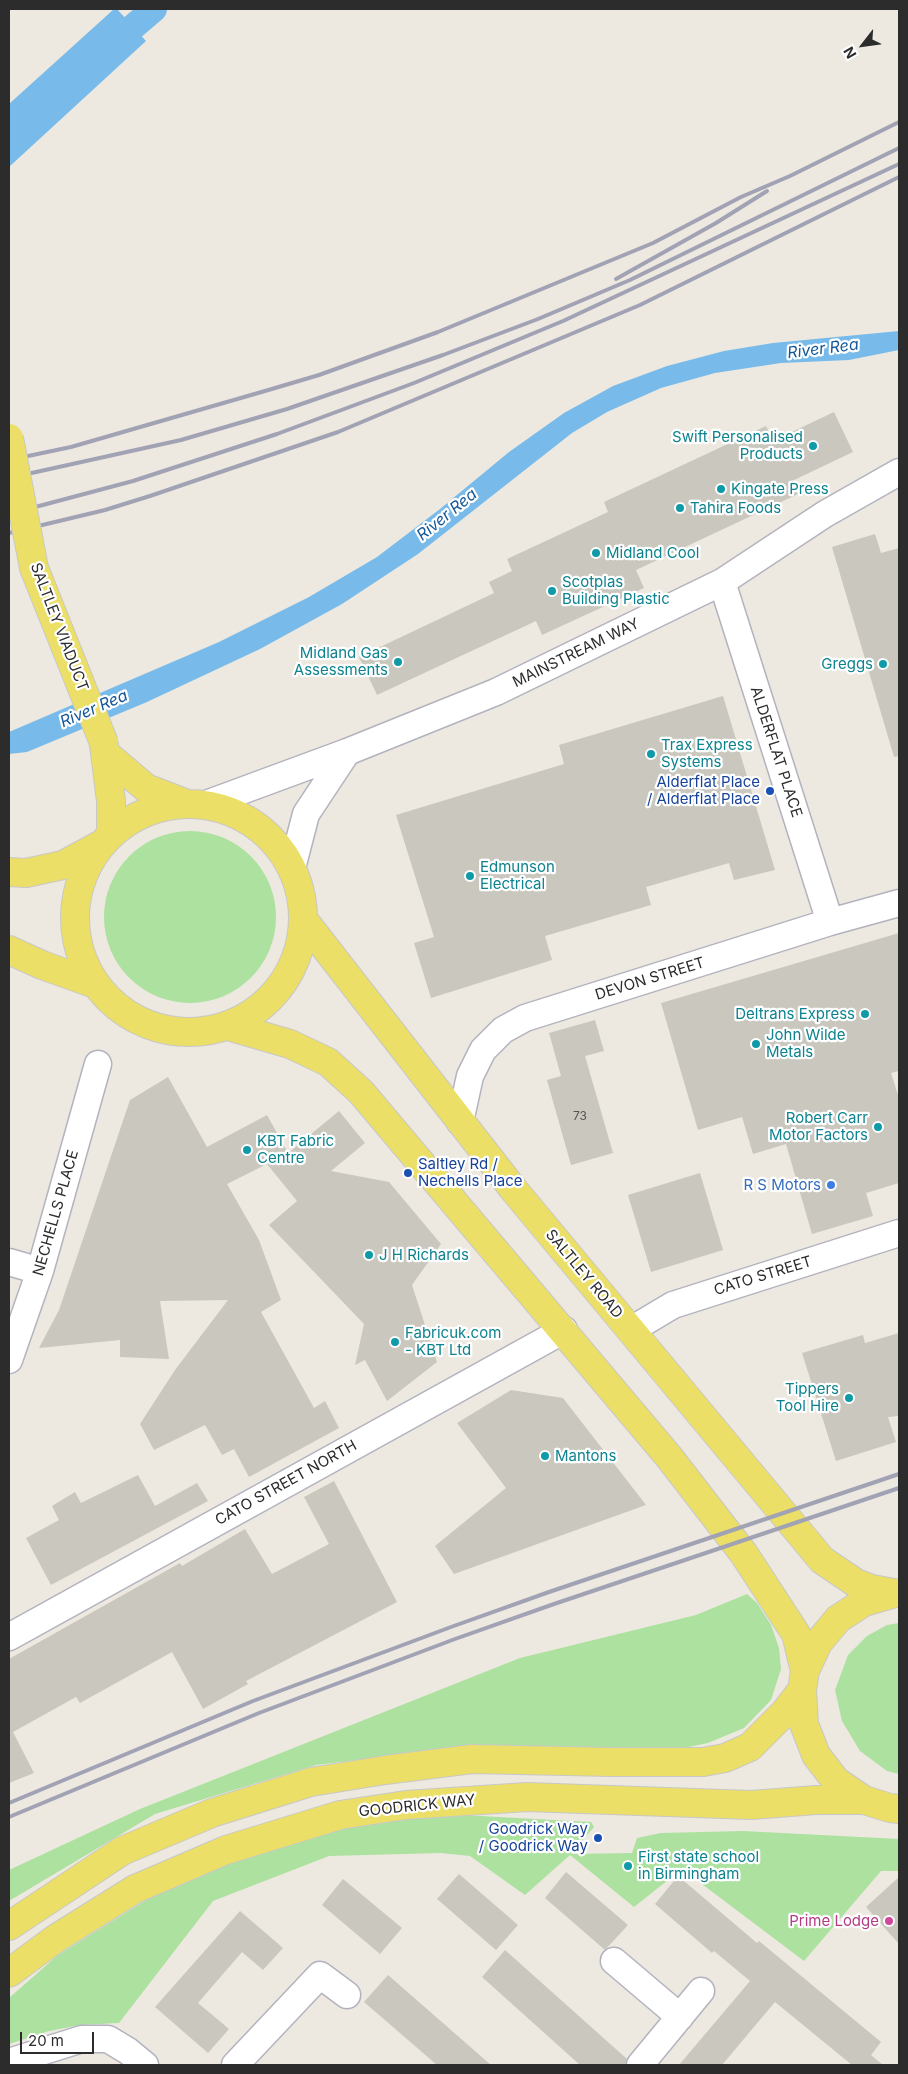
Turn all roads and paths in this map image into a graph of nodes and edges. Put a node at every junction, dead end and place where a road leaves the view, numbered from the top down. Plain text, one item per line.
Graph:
1 (9, 438) edge
2 (899, 472) edge
3 (722, 582) junction
4 (105, 748) junction
5 (347, 752) junction
6 (196, 804) junction
7 (106, 839) junction
8 (292, 868) junction
9 (9, 872) edge
10 (899, 903) edge
11 (303, 919) junction
12 (830, 922) junction
13 (9, 950) edge
14 (95, 984) junction
15 (228, 1026) junction
16 (98, 1064) dead end
17 (460, 1122) junction
18 (899, 1233) edge
19 (9, 1262) edge
20 (40, 1271) junction
21 (564, 1330) junction
22 (631, 1330) junction
23 (9, 1360) edge
24 (897, 1593) edge
25 (9, 1637) edge
26 (803, 1681) junction
27 (864, 1800) junction
28 (899, 1809) edge
29 (9, 1926) edge
30 (614, 1961) dead end
31 (9, 1972) edge
32 (701, 1991) dead end
33 (347, 1995) dead end
34 (680, 2017) junction
35 (9, 2062) edge
36 (144, 2065) edge
37 (235, 2065) edge
38 (640, 2065) edge

1 - 4 main road, SALTLEY VIADUCT, bridge
2 - 3 street, MAINSTREAM WAY
3 - 5 street, MAINSTREAM WAY
3 - 12 street, ALDERFLAT PLACE
4 - 6 main road, SALTLEY VIADUCT
4 - 7 main road, SALTLEY VIADUCT
5 - 6 street, MAINSTREAM WAY
5 - 8 street
6 - 7 main road
6 - 8 main road, SALTLEY VIADUCT
7 - 9 main road
7 - 14 main road
8 - 11 main road, SALTLEY VIADUCT
10 - 12 street, DEVON STREET
11 - 15 main road, SALTLEY VIADUCT
11 - 17 main road, SALTLEY ROAD
12 - 17 street, DEVON STREET
13 - 14 main road
14 - 15 main road
15 - 21 main road
16 - 20 street, NECHELLS PLACE
17 - 22 main road, SALTLEY ROAD
18 - 22 street, CATO STREET
19 - 20 street
20 - 23 street, NECHELLS PLACE
21 - 25 street, CATO STREET NORTH
21 - 26 main road
22 - 24 main road, SALTLEY ROAD
24 - 26 main road
26 - 27 main road
26 - 29 main road
27 - 28 main road
27 - 31 main road, GOODRICK WAY
30 - 34 street
32 - 34 street
33 - 37 street
34 - 38 street
35 - 36 street

